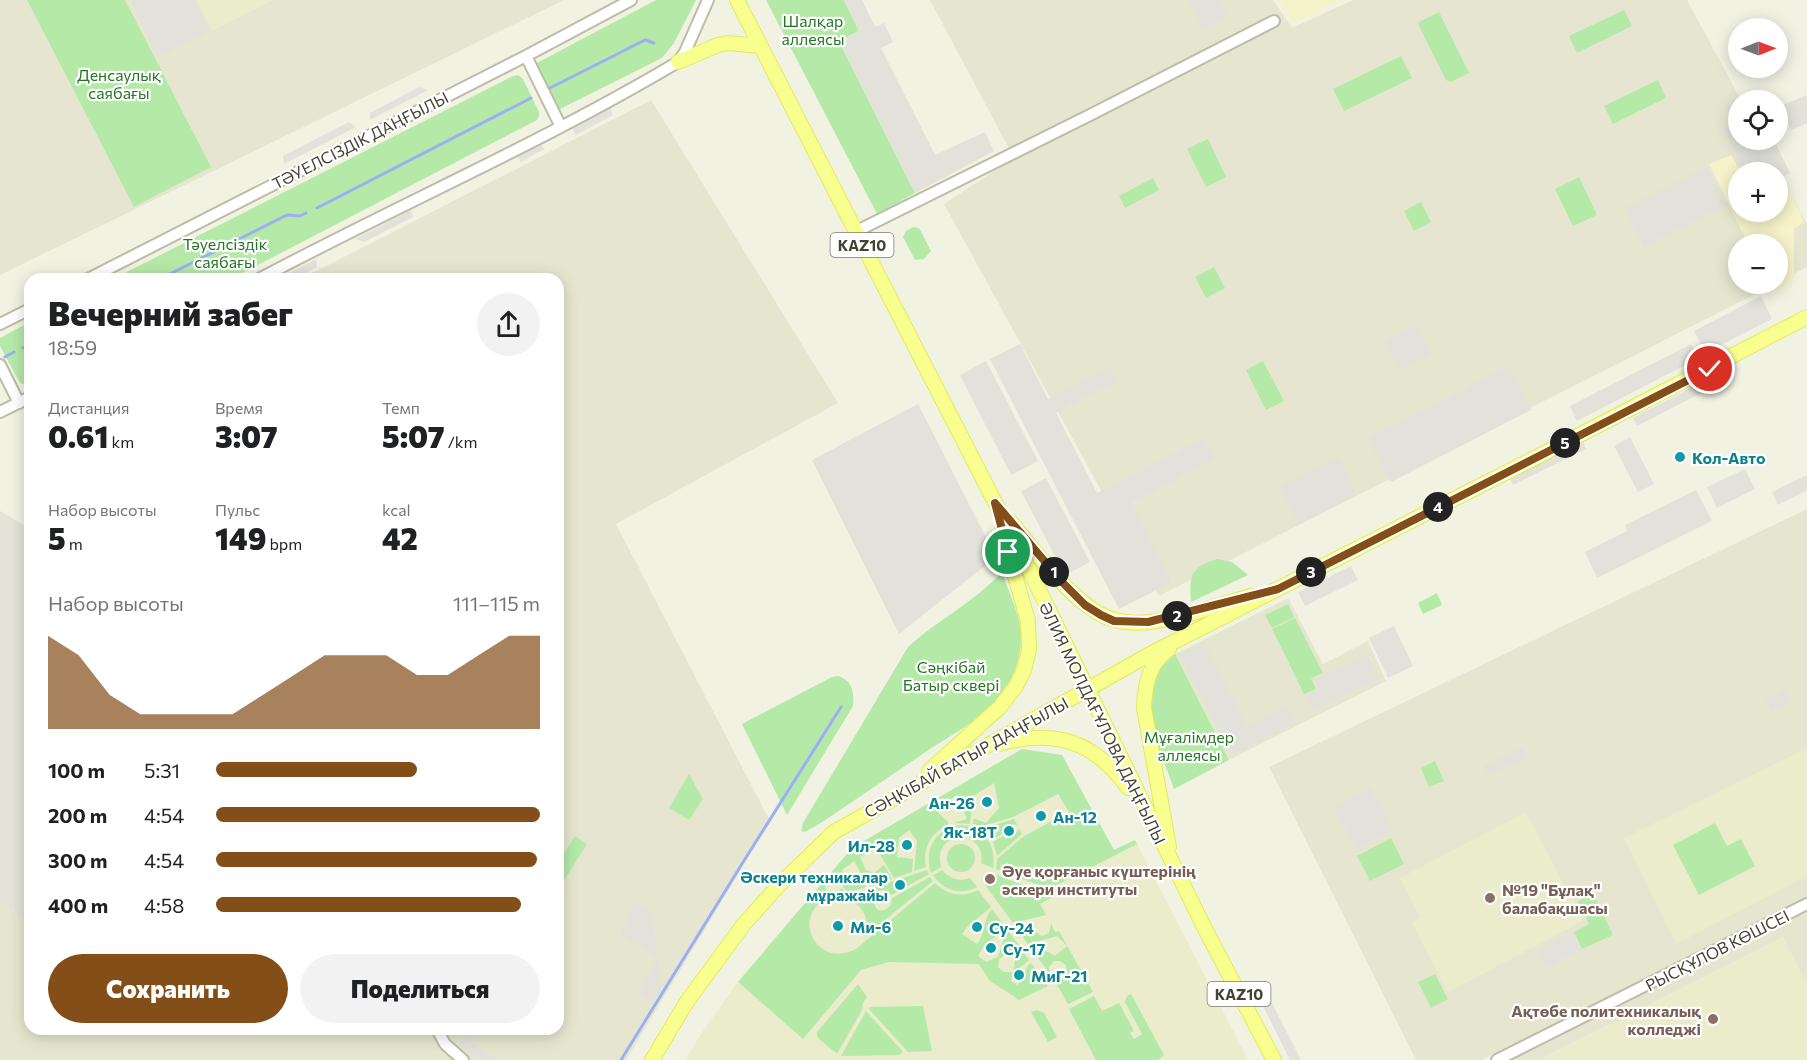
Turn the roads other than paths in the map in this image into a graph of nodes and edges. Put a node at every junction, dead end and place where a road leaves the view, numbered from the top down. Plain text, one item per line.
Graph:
1 (631, 0) edge
2 (708, 0) edge
3 (737, 0) edge
4 (1274, 21) dead end
5 (760, 46) junction
6 (526, 56) junction
7 (678, 62) junction
8 (561, 127) junction
9 (855, 232) junction
10 (100, 273) edge
11 (270, 273) edge
12 (24, 312) edge
13 (1807, 317) edge
14 (0, 324) edge
15 (0, 365) edge
16 (24, 400) edge
17 (19, 403) junction
18 (0, 412) edge
19 (995, 503) junction
20 (1278, 589) junction
21 (1192, 632) junction
22 (1087, 689) junction
23 (979, 749) junction
24 (909, 788) junction
25 (1157, 833) junction
26 (1173, 864) junction
27 (1807, 904) edge
28 (440, 1035) edge
29 (462, 1060) edge
30 (652, 1060) edge
31 (1274, 1060) edge
32 (1497, 1060) edge

1 - 6 street, ТӘУЕЛСІЗДІК ДАҢҒЫЛЫ
2 - 7 street
3 - 5 main road, ӘЛИЯ МОЛДАҒҰЛОВА ДАҢҒЫЛЫ / KAZ10
4 - 9 street
5 - 7 main road
5 - 9 main road, ӘЛИЯ МОЛДАҒҰЛОВА ДАҢҒЫЛЫ / KAZ10
6 - 8 street
6 - 10 street, ТӘУЕЛСІЗДІК ДАҢҒЫЛЫ
7 - 8 street
8 - 11 street
9 - 19 main road, ӘЛИЯ МОЛДАҒҰЛОВА ДАҢҒЫЛЫ / KAZ10
12 - 14 street
13 - 20 main road, СӘҢКІБАЙ БАТЫР ДАҢҒЫЛЫ
15 - 17 street
16 - 17 street
17 - 18 street
19 - 20 main road
19 - 22 main road, ӘЛИЯ МОЛДАҒҰЛОВА ДАҢҒЫЛЫ / KAZ10
19 - 24 main road
20 - 21 main road, СӘҢКІБАЙ БАТЫР ДАҢҒЫЛЫ
21 - 22 main road, СӘҢКІБАЙ БАТЫР ДАҢҒЫЛЫ
21 - 26 main road
22 - 23 main road, СӘҢКІБАЙ БАТЫР ДАҢҒЫЛЫ
22 - 25 main road, ӘЛИЯ МОЛДАҒҰЛОВА ДАҢҒЫЛЫ / KAZ10
23 - 24 main road, СӘҢКІБАЙ БАТЫР ДАҢҒЫЛЫ
23 - 25 main road
24 - 30 main road, СӘҢКІБАЙ БАТЫР ДАҢҒЫЛЫ
25 - 26 main road, ӘЛИЯ МОЛДАҒҰЛОВА ДАҢҒЫЛЫ / KAZ10
26 - 31 main road, ӘЛИЯ МОЛДАҒҰЛОВА ДАҢҒЫЛЫ / KAZ10
27 - 32 street, РЫСҚҰЛОВ КӨШСЕІ
28 - 29 street

